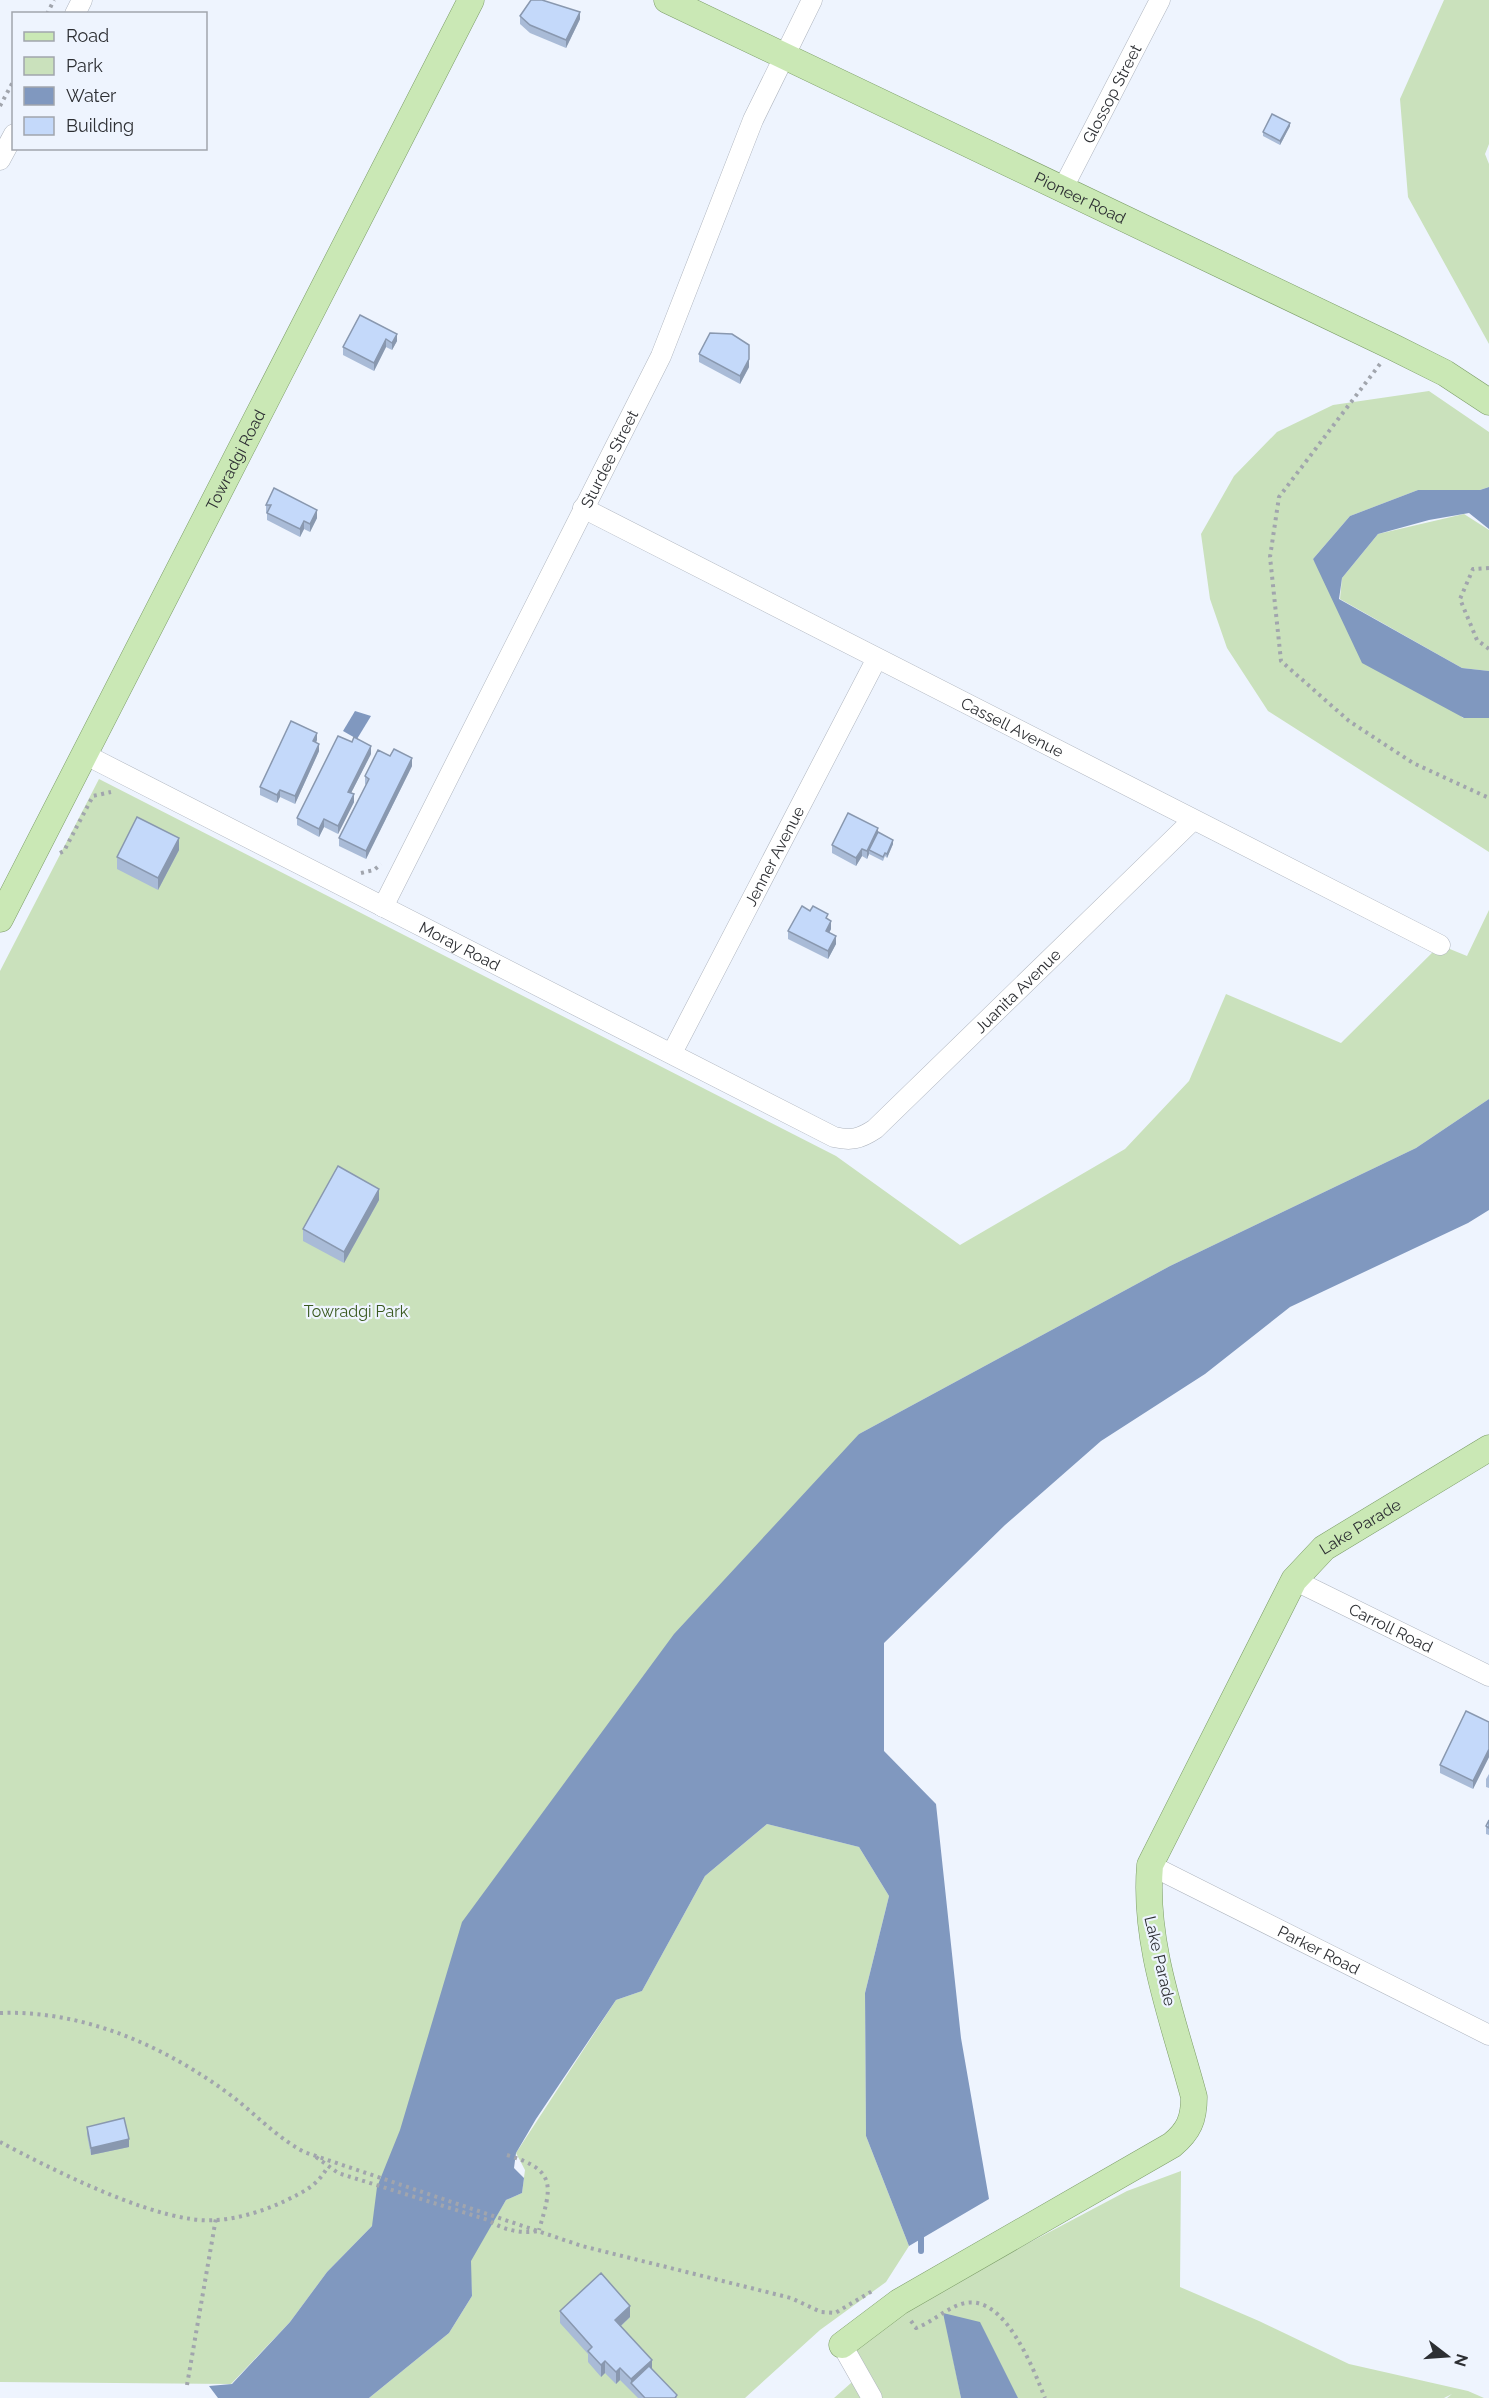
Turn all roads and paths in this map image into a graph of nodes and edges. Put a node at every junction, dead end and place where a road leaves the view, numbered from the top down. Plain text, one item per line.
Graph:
1 (471, 0) edge
2 (667, 0) edge
3 (812, 0) edge
4 (1160, 0) edge
5 (784, 55) junction
6 (12, 84) edge
7 (0, 106) edge
8 (12, 138) edge
9 (0, 160) edge
10 (1063, 188) junction
11 (1393, 347) junction
12 (1489, 402) edge
13 (583, 508) junction
14 (1489, 568) edge
15 (1489, 649) edge
16 (876, 660) junction
17 (84, 754) junction
18 (115, 792) dead end
19 (1489, 798) edge
20 (1193, 820) junction
21 (37, 846) junction
22 (384, 858) dead end
23 (353, 871) dead end
24 (382, 907) junction
25 (0, 919) edge
26 (1440, 945) dead end
27 (672, 1053) junction
28 (834, 1137) joint
29 (1489, 1448) edge
30 (1294, 1580) junction
31 (1489, 1676) edge
32 (1150, 1865) junction
33 (0, 2013) edge
34 (1489, 2035) edge
35 (0, 2142) edge
36 (314, 2155) junction
37 (507, 2155) dead end
38 (327, 2168) junction
39 (216, 2218) junction
40 (539, 2231) junction
41 (879, 2287) dead end
42 (904, 2312) dead end
43 (842, 2345) joint
44 (187, 2385) dead end
45 (872, 2398) edge
46 (1045, 2398) edge

1 - 17 main road, Towradgi Road
2 - 5 main road, Pioneer Road
3 - 5 street, Sturdee Street
4 - 10 street, Glossop Street
5 - 10 main road, Pioneer Road
5 - 13 street, Sturdee Street
6 - 7 path
8 - 9 street
10 - 11 main road, Pioneer Road
11 - 12 main road, Pioneer Road
11 - 19 path
13 - 16 street, Cassell Avenue
13 - 24 street, Sturdee Street
14 - 15 path
16 - 20 street, Cassell Avenue
16 - 27 street, Jenner Avenue
17 - 21 main road, Towradgi Road
17 - 24 street, Moray Road
18 - 21 path
20 - 26 street, Cassell Avenue
20 - 28 street, Juanita Avenue
21 - 25 main road, Towradgi Road
22 - 23 path
24 - 27 street, Moray Road
27 - 28 street, Moray Road
29 - 30 main road, Lake Parade
30 - 31 street, Carroll Road
30 - 32 main road, Lake Parade
32 - 34 street, Parker Road
32 - 43 main road, Lake Parade
33 - 36 path
35 - 39 path
36 - 38 path
36 - 40 path
37 - 40 path
38 - 39 path
38 - 40 path
39 - 44 path
40 - 41 path
42 - 46 path
43 - 45 street

